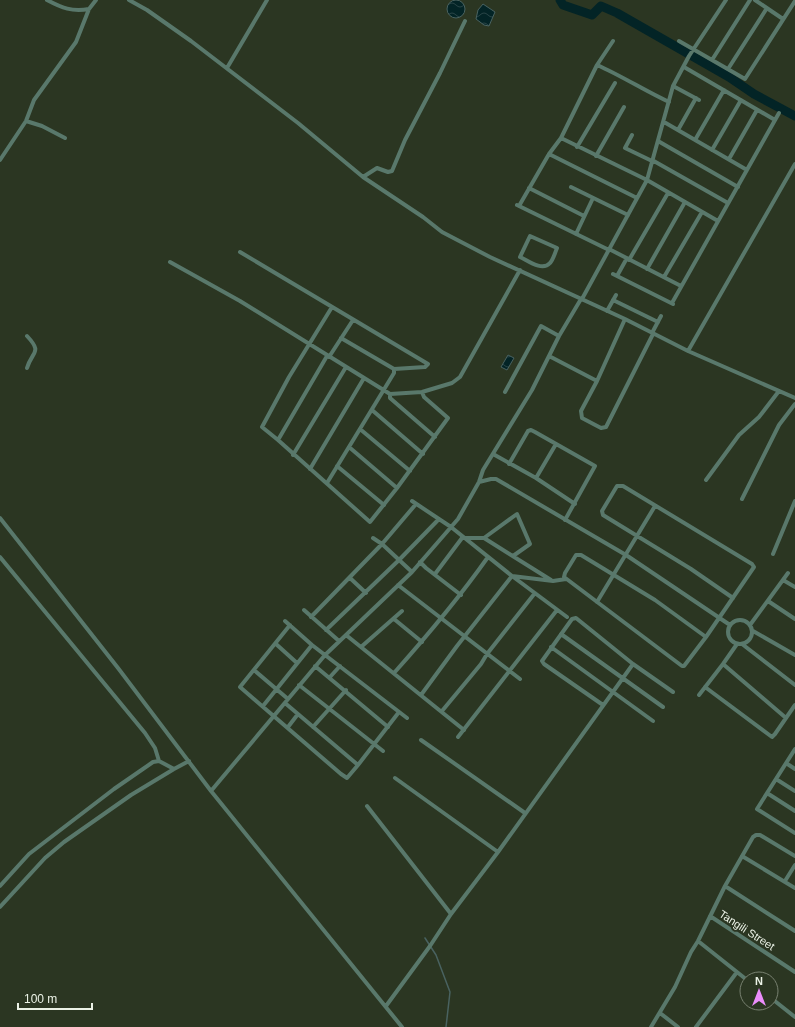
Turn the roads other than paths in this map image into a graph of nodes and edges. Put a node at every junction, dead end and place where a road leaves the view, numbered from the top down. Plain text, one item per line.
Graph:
1 (47, 0) edge
2 (96, 0) edge
3 (129, 0) edge
4 (267, 0) edge
5 (726, 0) edge
6 (750, 0) edge
7 (755, 0) edge
8 (791, 0) edge
9 (795, 2) edge
10 (767, 8) junction
11 (89, 9) junction
12 (783, 19) junction
13 (465, 21) dead end
14 (613, 41) dead end
15 (679, 41) dead end
16 (693, 50) junction
17 (712, 60) junction
18 (597, 65) junction
19 (684, 67) junction
20 (227, 68) junction
21 (728, 70) junction
22 (614, 83) dead end
23 (673, 86) junction
24 (724, 90) junction
25 (741, 100) junction
26 (669, 102) junction
27 (624, 107) dead end
28 (757, 110) junction
29 (779, 113) dead end
30 (775, 120) junction
31 (26, 121) junction
32 (664, 122) junction
33 (678, 130) junction
34 (632, 134) dead end
35 (65, 138) dead end
36 (561, 138) junction
37 (695, 140) junction
38 (658, 141) junction
39 (577, 147) junction
40 (712, 150) junction
41 (549, 154) junction
42 (596, 156) junction
43 (729, 159) junction
44 (0, 160) edge
45 (652, 161) junction
46 (795, 164) edge
47 (747, 170) junction
48 (362, 177) junction
49 (647, 180) junction
50 (571, 187) dead end
51 (738, 187) junction
52 (529, 188) junction
53 (668, 193) junction
54 (593, 198) junction
55 (637, 198) junction
56 (686, 202) junction
57 (728, 203) junction
58 (702, 212) junction
59 (628, 215) junction
60 (584, 216) junction
61 (718, 221) junction
62 (576, 234) junction
63 (557, 248) joint
64 (609, 250) junction
65 (240, 252) dead end
66 (628, 259) junction
67 (170, 262) dead end
68 (647, 268) junction
69 (520, 270) junction
70 (664, 277) junction
71 (681, 286) junction
72 (616, 295) dead end
73 (581, 299) junction
74 (613, 300) junction
75 (332, 307) junction
76 (607, 311) junction
77 (661, 316) dead end
78 (625, 319) junction
79 (353, 320) junction
80 (658, 322) junction
81 (652, 333) junction
82 (28, 336) dead end
83 (559, 336) junction
84 (341, 338) junction
85 (310, 345) junction
86 (688, 350) junction
87 (328, 356) junction
88 (549, 356) junction
89 (346, 367) junction
90 (27, 368) dead end
91 (394, 370) junction
92 (364, 378) junction
93 (597, 381) junction
94 (779, 390) junction
95 (384, 391) junction
96 (422, 392) junction
97 (504, 392) dead end
98 (390, 394) junction
99 (795, 398) edge
100 (795, 404) edge
101 (372, 410) junction
102 (360, 429) junction
103 (435, 437) junction
104 (278, 440) junction
105 (556, 444) junction
106 (349, 447) junction
107 (423, 454) junction
108 (493, 454) junction
109 (294, 455) junction
110 (509, 464) junction
111 (338, 466) junction
112 (310, 469) junction
113 (410, 471) junction
114 (536, 478) junction
115 (706, 480) dead end
116 (479, 482) junction
117 (327, 483) junction
118 (397, 488) junction
119 (742, 499) dead end
120 (795, 502) edge
121 (575, 504) junction
122 (384, 505) junction
123 (655, 506) junction
124 (0, 518) edge
125 (439, 519) junction
126 (565, 520) junction
127 (450, 527) junction
128 (637, 536) junction
129 (373, 538) dead end
130 (462, 538) junction
131 (484, 538) junction
132 (382, 544) junction
133 (773, 554) dead end
134 (626, 555) junction
135 (513, 556) junction
136 (0, 557) edge
137 (488, 557) junction
138 (400, 560) junction
139 (420, 562) junction
140 (412, 572) junction
141 (788, 572) dead end
142 (435, 574) junction
143 (613, 575) junction
144 (512, 576) junction
145 (350, 578) junction
146 (566, 579) junction
147 (783, 580) junction
148 (553, 581) junction
149 (398, 585) junction
150 (795, 587) edge
151 (366, 593) junction
152 (535, 593) junction
153 (461, 594) junction
154 (733, 598) junction
155 (768, 601) junction
156 (597, 602) junction
157 (304, 610) dead end
158 (557, 610) junction
159 (402, 611) dead end
160 (311, 617) junction
161 (567, 617) dead end
162 (442, 618) junction
163 (719, 618) junction
164 (394, 619) junction
165 (795, 619) edge
166 (285, 621) dead end
167 (290, 625) junction
168 (730, 625) junction
169 (750, 625) junction
170 (326, 630) junction
171 (753, 631) junction
172 (561, 634) junction
173 (346, 635) junction
174 (465, 636) junction
175 (706, 637) junction
176 (339, 641) junction
177 (422, 642) junction
178 (276, 644) junction
179 (737, 644) junction
180 (742, 644) junction
181 (312, 645) junction
182 (361, 647) junction
183 (551, 647) junction
184 (487, 654) junction
185 (325, 655) junction
186 (795, 655) edge
187 (297, 663) junction
188 (633, 664) junction
189 (724, 664) junction
190 (316, 666) junction
191 (340, 666) junction
192 (254, 670) junction
193 (509, 671) junction
194 (394, 673) junction
195 (330, 678) junction
196 (623, 678) junction
197 (520, 679) dead end
198 (299, 685) junction
199 (795, 685) edge
200 (704, 687) junction
201 (277, 689) junction
202 (346, 690) junction
203 (613, 692) junction
204 (673, 692) dead end
205 (422, 695) junction
206 (698, 695) dead end
207 (288, 699) junction
208 (285, 703) junction
209 (603, 705) junction
210 (795, 705) edge
211 (263, 706) junction
212 (663, 707) dead end
213 (329, 709) junction
214 (442, 711) junction
215 (399, 712) junction
216 (298, 714) junction
217 (274, 716) junction
218 (407, 718) dead end
219 (786, 718) junction
220 (654, 721) dead end
221 (288, 727) junction
222 (313, 727) junction
223 (388, 727) junction
224 (464, 730) junction
225 (458, 737) dead end
226 (421, 740) dead end
227 (374, 745) junction
228 (795, 749) edge
229 (382, 751) dead end
230 (159, 761) junction
231 (189, 761) junction
232 (786, 763) junction
233 (358, 765) junction
234 (174, 768) junction
235 (795, 769) edge
236 (395, 778) dead end
237 (776, 779) junction
238 (211, 791) junction
239 (795, 791) edge
240 (767, 793) junction
241 (366, 806) dead end
242 (795, 811) edge
243 (525, 813) junction
244 (795, 833) edge
245 (498, 852) junction
246 (742, 856) junction
247 (795, 856) edge
248 (795, 865) edge
249 (785, 881) junction
250 (0, 886) edge
251 (725, 886) junction
252 (795, 888) edge
253 (0, 907) edge
254 (451, 914) junction
255 (710, 916) junction
256 (795, 931) edge
257 (698, 941) junction
258 (737, 972) joint
259 (795, 972) edge
260 (779, 1004) edge
261 (386, 1006) junction
262 (660, 1013) junction
263 (795, 1017) edge
264 (402, 1027) edge
265 (651, 1027) edge
266 (678, 1027) edge
267 (696, 1027) edge

1 - 11 street
2 - 11 street
3 - 20 street
4 - 20 street
5 - 16 street
6 - 17 street
7 - 10 street
8 - 9 street
9 - 12 street
10 - 12 street
10 - 21 street
11 - 31 street
12 - 21 street
13 - 48 street
14 - 18 street
15 - 16 street
16 - 17 street
16 - 19 street
17 - 21 street
18 - 26 street
18 - 36 street
19 - 23 street
19 - 24 street
20 - 48 street
22 - 39 street
23 - 26 street
23 - 33 street
24 - 25 street
24 - 37 street
25 - 28 street
25 - 40 street
26 - 32 street
27 - 42 street
28 - 30 street
28 - 43 street
29 - 30 street
30 - 47 street
31 - 35 street
31 - 44 street
32 - 33 street
32 - 38 street
33 - 37 street
34 - 45 street
36 - 39 street
36 - 41 street
37 - 40 street
38 - 45 street
38 - 51 street
39 - 42 street
40 - 43 street
41 - 52 street
41 - 55 street
42 - 49 street
43 - 47 street
45 - 49 street
45 - 57 street
46 - 86 street
47 - 51 street
48 - 69 street
49 - 53 street
49 - 55 street
50 - 54 street
51 - 57 street
52 - 60 street
52 - 62 street
53 - 56 street
53 - 66 street
54 - 59 street
54 - 60 street
55 - 59 street
56 - 58 street
56 - 68 street
57 - 61 street
58 - 61 street
58 - 70 street
59 - 64 street
60 - 62 street
61 - 71 street
62 - 64 street
63 - 63 street
64 - 66 street
64 - 73 street
65 - 75 street
66 - 68 street
66 - 71 street
67 - 85 street
68 - 70 street
69 - 73 street
69 - 96 street
70 - 71 street
72 - 74 street
73 - 76 street
73 - 83 street
74 - 76 street
74 - 80 street
75 - 79 street
75 - 85 street
76 - 78 street
77 - 80 street
78 - 81 street
78 - 93 street
79 - 84 street
79 - 91 street
80 - 81 street
81 - 86 street
81 - 93 street
82 - 90 street
83 - 88 street
83 - 97 street
84 - 87 street
84 - 91 street
85 - 87 street
85 - 104 street
86 - 94 street
87 - 89 street
87 - 104 street
88 - 93 street
88 - 108 street
89 - 92 street
89 - 109 street
91 - 95 street
92 - 95 street
92 - 112 street
94 - 99 street
94 - 115 street
95 - 98 street
95 - 101 street
96 - 98 street
96 - 103 street
98 - 103 street
100 - 119 street
101 - 102 street
101 - 107 street
102 - 106 street
102 - 113 street
103 - 107 street
104 - 109 street
105 - 110 street
105 - 114 street
105 - 121 street
106 - 111 street
106 - 118 street
107 - 113 street
108 - 110 street
108 - 116 street
109 - 112 street
110 - 114 street
111 - 117 street
111 - 122 street
112 - 117 street
113 - 118 street
114 - 121 street
116 - 126 street
116 - 127 street
117 - 122 street
118 - 122 street
120 - 133 street
121 - 126 street
123 - 128 street
123 - 128 street
123 - 154 street
124 - 231 street
125 - 127 street
125 - 132 street
125 - 138 street
126 - 134 street
127 - 130 street
127 - 139 street
128 - 134 street
128 - 154 street
129 - 132 street
130 - 131 street
130 - 137 street
130 - 142 street
131 - 135 street
131 - 135 street
132 - 138 street
132 - 145 street
134 - 143 street
134 - 163 street
135 - 148 street
136 - 230 street
137 - 144 street
137 - 153 street
138 - 140 street
138 - 151 street
139 - 140 street
139 - 142 street
140 - 149 street
141 - 147 street
142 - 153 street
143 - 146 street
143 - 156 street
143 - 175 street
144 - 148 street
144 - 152 street
144 - 174 street
145 - 151 street
145 - 160 street
146 - 148 street
146 - 156 street
147 - 150 street
147 - 155 street
149 - 162 street
149 - 173 street
151 - 170 street
152 - 158 street
152 - 184 street
153 - 162 street
154 - 163 street
155 - 165 street
155 - 169 street
156 - 175 street
157 - 160 street
158 - 161 street
158 - 193 street
159 - 164 street
160 - 170 street
162 - 174 street
162 - 177 street
163 - 168 street
163 - 175 street
164 - 177 street
164 - 182 street
166 - 167 street
167 - 178 street
167 - 181 street
168 - 169 street
168 - 179 street
169 - 171 street
170 - 176 street
171 - 180 street
171 - 186 street
172 - 183 street
172 - 188 street
172 - 196 street
173 - 176 street
173 - 182 street
174 - 184 street
174 - 205 street
176 - 185 street
177 - 194 street
178 - 187 street
178 - 192 street
179 - 180 street
179 - 189 street
180 - 199 street
181 - 185 street
181 - 187 street
182 - 194 street
183 - 203 street
183 - 209 street
184 - 193 street
184 - 214 street
185 - 190 street
185 - 191 street
187 - 201 street
188 - 196 street
188 - 204 street
189 - 200 street
189 - 219 street
190 - 195 street
190 - 198 street
191 - 195 street
191 - 215 street
192 - 201 street
192 - 211 street
193 - 197 street
193 - 224 street
194 - 205 street
195 - 202 street
196 - 203 street
196 - 212 street
198 - 207 street
198 - 213 street
200 - 206 street
200 - 219 street
201 - 207 street
201 - 211 street
202 - 213 street
202 - 223 street
203 - 209 street
203 - 220 street
205 - 214 street
207 - 208 street
208 - 216 street
208 - 217 street
209 - 243 street
210 - 219 street
211 - 217 street
213 - 222 street
213 - 227 street
214 - 224 street
215 - 218 street
215 - 223 street
216 - 221 street
216 - 222 street
217 - 221 street
217 - 238 street
221 - 233 street
222 - 233 street
223 - 227 street
224 - 225 street
226 - 243 street
227 - 229 street
227 - 233 street
228 - 232 street
230 - 234 street
230 - 250 street
231 - 234 street
231 - 238 street
232 - 235 street
232 - 237 street
234 - 253 street
236 - 245 street
237 - 239 street
237 - 240 street
238 - 261 street
240 - 242 street
240 - 244 street
241 - 254 street
243 - 245 street
245 - 254 street
246 - 247 street
246 - 249 street
246 - 251 street
248 - 249 street
249 - 252 street
251 - 255 street
251 - 256 street
254 - 261 street
255 - 257 street
255 - 259 street, Tangili Street
257 - 258 street
257 - 262 street
258 - 267 street
260 - 263 street
261 - 264 street
262 - 265 street
262 - 266 street

